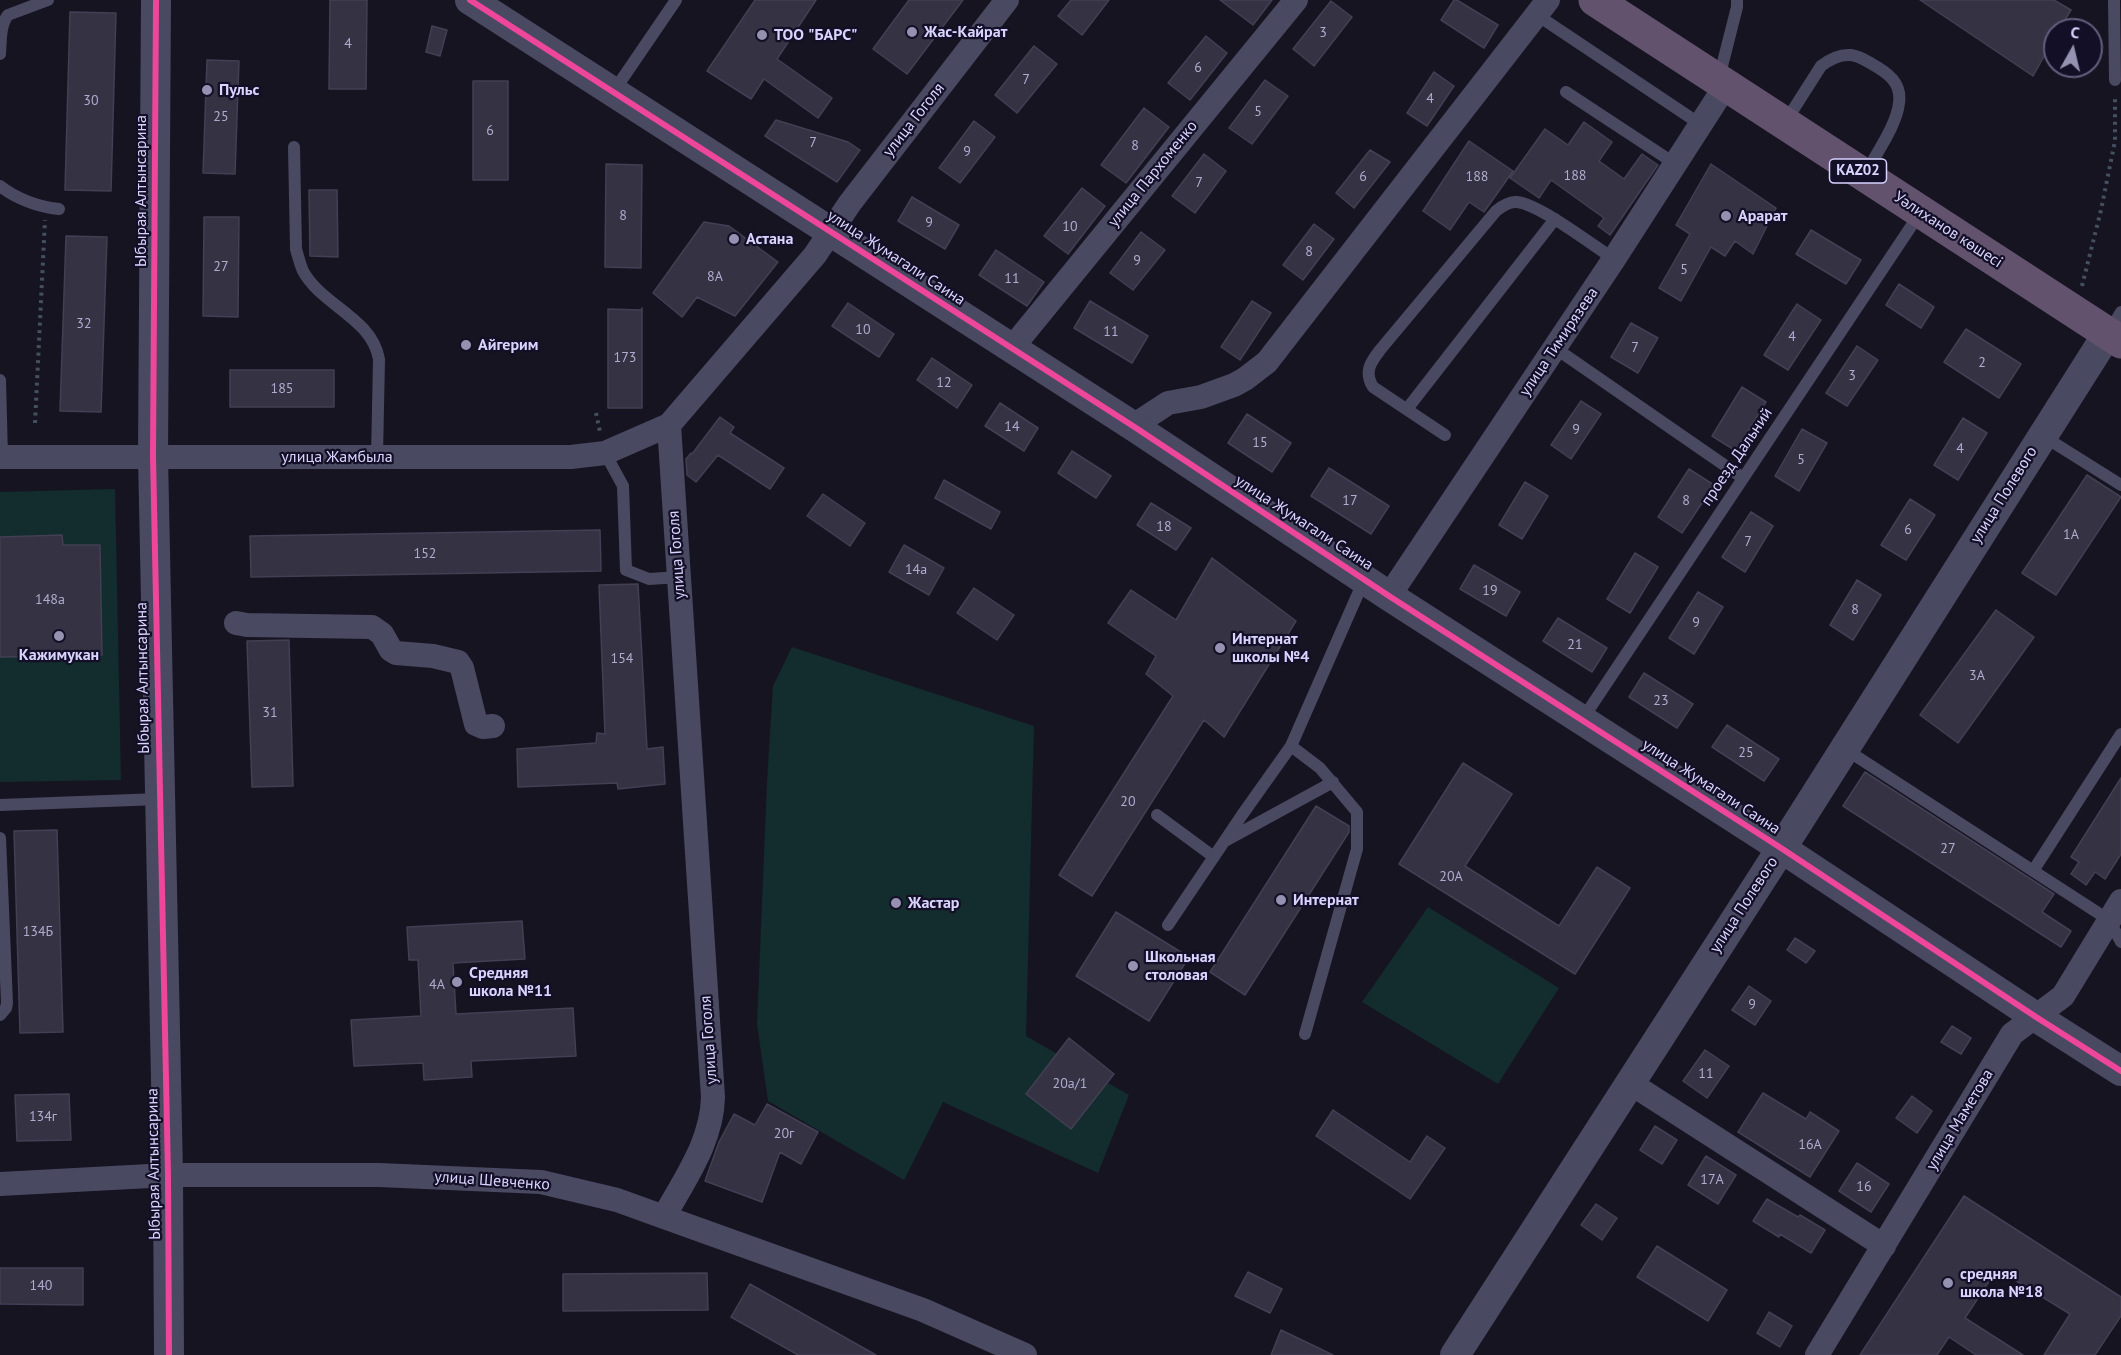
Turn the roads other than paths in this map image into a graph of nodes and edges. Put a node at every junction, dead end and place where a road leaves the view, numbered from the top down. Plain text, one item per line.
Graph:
1 (48, 0) edge
2 (156, 0) edge
3 (470, 0) edge
4 (675, 0) edge
5 (1007, 0) edge
6 (1296, 0) edge
7 (1737, 0) edge
8 (2114, 0) edge
9 (1611, 4) edge
10 (1543, 8) edge
11 (0, 54) edge
12 (2115, 80) road end
13 (1722, 82) junction
14 (614, 91) junction
15 (1566, 92) dead end
16 (1784, 123) junction
17 (1700, 124) junction
18 (294, 147) dead end
19 (1674, 164) junction
20 (1864, 176) junction
21 (0, 186) edge
22 (59, 209) dead end
23 (1920, 213) junction
24 (1555, 219) junction
25 (830, 231) junction
26 (1614, 259) junction
27 (2117, 329) edge
28 (1555, 348) junction
29 (1011, 349) junction
30 (0, 380) edge
31 (1407, 409) junction
32 (669, 425) junction
33 (1133, 426) junction
34 (1445, 435) dead end
35 (2042, 435) junction
36 (605, 453) junction
37 (153, 456) junction
38 (1, 457) edge
39 (377, 457) junction
40 (1743, 478) junction
41 (2121, 485) edge
42 (679, 577) junction
43 (1365, 579) junction
44 (1389, 596) junction
45 (236, 624) dead end
46 (1582, 720) junction
47 (493, 726) dead end
48 (2121, 734) edge
49 (1291, 746) junction
50 (1845, 748) junction
51 (1333, 782) junction
52 (159, 799) junction
53 (0, 805) edge
54 (1157, 815) dead end
55 (0, 838) edge
56 (1224, 842) junction
57 (1781, 848) junction
58 (1214, 857) junction
59 (2033, 871) junction
60 (2115, 911) edge
61 (1168, 925) dead end
62 (2121, 942) edge
63 (0, 1015) edge
64 (2036, 1017) junction
65 (1305, 1034) dead end
66 (2121, 1071) edge
67 (1630, 1083) junction
68 (168, 1175) junction
69 (0, 1184) edge
70 (664, 1217) junction
71 (1884, 1246) junction
72 (169, 1355) edge
73 (1025, 1355) edge
74 (1455, 1355) edge
75 (1817, 1355) edge

1 - 11 lane
2 - 37 street, Ыбырая Алтынсарина
3 - 14 street, улица Жумагали Саина
4 - 14 lane
5 - 25 street, улица Гоголя
6 - 29 street, улица Пархоменко
7 - 13 lane
8 - 12 lane
9 - 13 highway, Уәлиханов көшесі / KАZ02
10 - 17 lane
10 - 33 street
13 - 16 highway, Уәлиханов көшесі / KАZ02
13 - 17 street, улица Тимирязева
14 - 25 street, улица Жумагали Саина
15 - 19 lane
16 - 20 highway, Уәлиханов көшесі / KАZ02
16 - 20 lane
17 - 19 street, улица Тимирязева
18 - 39 lane
19 - 26 street, улица Тимирязева
20 - 23 highway, Уәлиханов көшесі / KАZ02
21 - 22 lane
23 - 27 highway, Уәлиханов көшесі / KАZ02
23 - 40 lane, проезд Дальний
24 - 26 lane
24 - 31 lane
24 - 31 lane
25 - 29 street, улица Жумагали Саина
25 - 32 street, улица Гоголя
26 - 28 street, улица Тимирязева
27 - 35 street, улица Полевого
28 - 40 lane
28 - 44 street, улица Тимирязева
29 - 33 street, улица Жумагали Саина
30 - 38 lane
31 - 34 lane
32 - 36 street, улица Жамбыла
32 - 42 street, улица Гоголя
33 - 43 street, улица Жумагали Саина
35 - 41 lane
35 - 50 street, улица Полевого
36 - 39 street, улица Жамбыла
36 - 42 lane
37 - 38 street, улица Жамбыла
37 - 39 street, улица Жамбыла
37 - 52 street, Ыбырая Алтынсарина
40 - 46 lane, проезд Дальний
42 - 70 street, улица Гоголя
43 - 44 street, улица Жумагали Саина
43 - 49 lane
44 - 46 street, улица Жумагали Саина
45 - 47 street
46 - 57 street, улица Жумагали Саина
48 - 59 lane
49 - 51 lane
49 - 56 lane
50 - 57 street, улица Полевого
50 - 59 lane
51 - 56 lane
51 - 65 lane
52 - 53 lane
52 - 68 street, Ыбырая Алтынсарина
54 - 58 lane
55 - 63 lane
56 - 58 lane
57 - 64 street, улица Жумагали Саина
57 - 67 street, улица Полевого
58 - 61 lane
59 - 60 lane
60 - 62 lane
60 - 64 street, улица Маметова
64 - 66 street, улица Жумагали Саина
64 - 71 street, улица Маметова
67 - 71 street
67 - 74 street, улица Полевого
68 - 69 street, улица Шевченко
68 - 70 street, улица Шевченко
68 - 72 street, Ыбырая Алтынсарина
70 - 73 street, улица Шевченко
71 - 75 street, улица Маметова

